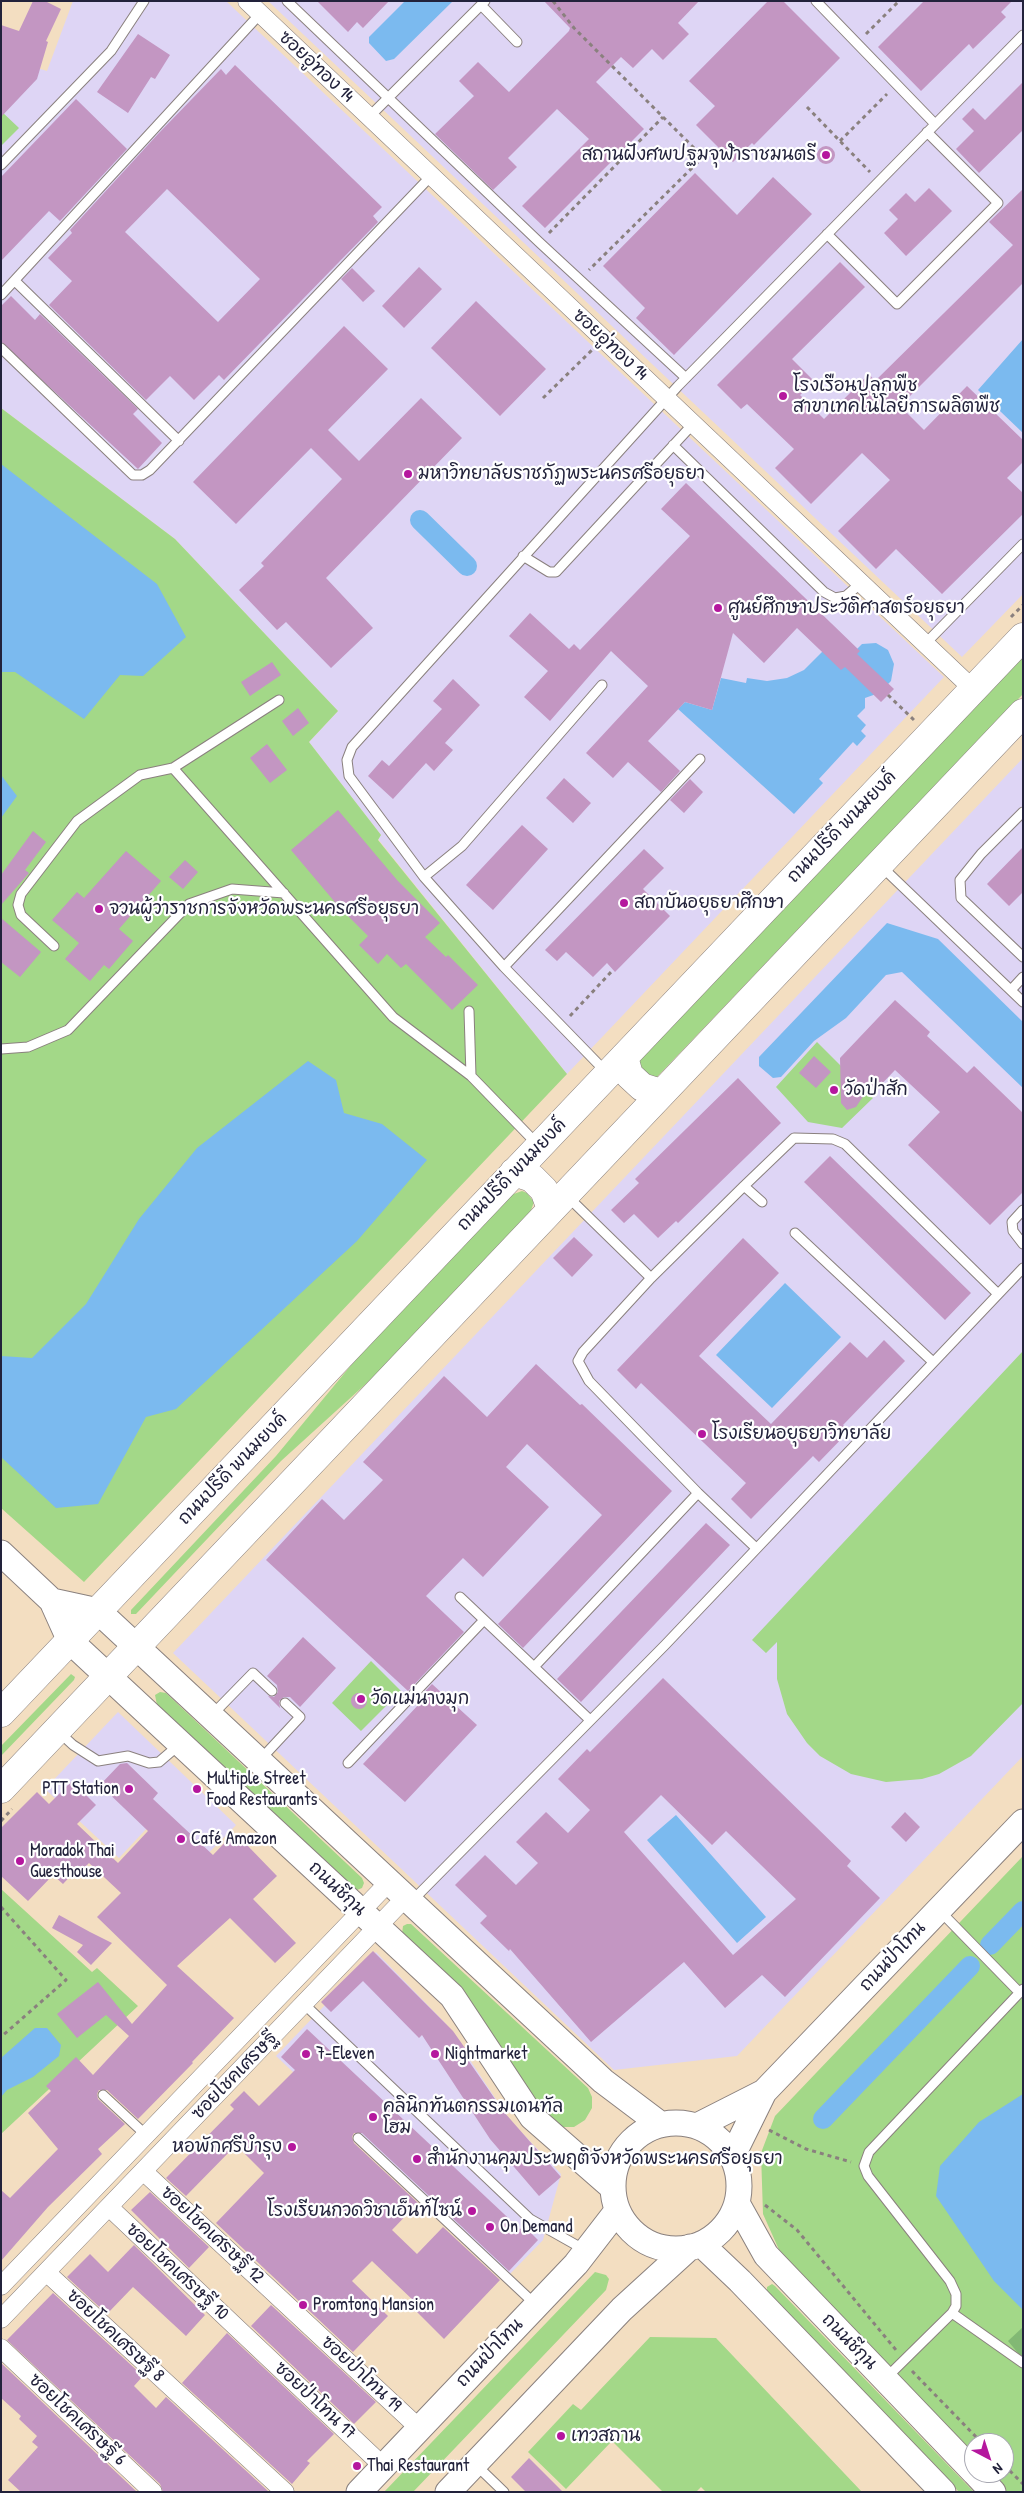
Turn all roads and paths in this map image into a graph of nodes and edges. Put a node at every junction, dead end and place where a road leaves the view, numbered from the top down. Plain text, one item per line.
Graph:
1 (144, 1) edge
2 (247, 1) edge
3 (553, 1) edge
4 (816, 1) edge
5 (899, 1) edge
6 (289, 2) edge
7 (483, 3) edge
8 (260, 14) junction
9 (1023, 35) edge
10 (517, 42) dead end
11 (856, 43) junction
12 (897, 85) junction
13 (387, 97) junction
14 (807, 107) dead end
15 (369, 117) junction
16 (663, 117) junction
17 (935, 124) junction
18 (927, 132) junction
19 (840, 141) junction
20 (1, 165) edge
21 (431, 176) junction
22 (879, 182) junction
23 (828, 234) junction
24 (539, 242) junction
25 (580, 280) junction
26 (15, 281) junction
27 (1, 296) edge
28 (603, 339) junction
29 (1, 348) edge
30 (686, 378) junction
31 (543, 398) dead end
32 (666, 399) junction
33 (693, 424) junction
34 (179, 440) junction
35 (673, 445) junction
36 (1023, 544) edge
37 (523, 556) junction
38 (861, 583) junction
39 (1023, 637) edge
40 (925, 644) junction
41 (602, 685) dead end
42 (973, 689) junction
43 (888, 695) dead end
44 (279, 700) dead end
45 (1023, 713) edge
46 (930, 735) junction
47 (700, 759) dead end
48 (173, 768) junction
49 (1023, 812) edge
50 (879, 864) junction
51 (424, 877) junction
52 (284, 893) junction
53 (54, 946) dead end
54 (1023, 957) edge
55 (504, 967) junction
56 (612, 971) dead end
57 (1023, 977) edge
58 (1011, 990) junction
59 (1023, 1002) edge
60 (469, 1011) dead end
61 (560, 1026) junction
62 (1, 1049) edge
63 (616, 1066) junction
64 (471, 1076) junction
65 (661, 1093) junction
66 (539, 1146) junction
67 (514, 1172) junction
68 (744, 1186) junction
69 (558, 1202) junction
70 (762, 1202) dead end
71 (1023, 1210) edge
72 (795, 1233) dead end
73 (1023, 1244) edge
74 (1023, 1268) edge
75 (651, 1278) junction
76 (998, 1294) junction
77 (933, 1362) junction
78 (698, 1493) junction
79 (756, 1548) junction
80 (1, 1553) edge
81 (460, 1597) dead end
82 (52, 1601) junction
83 (98, 1611) junction
84 (484, 1620) junction
85 (70, 1641) junction
86 (136, 1645) junction
87 (534, 1667) junction
88 (108, 1676) junction
89 (272, 1691) dead end
90 (285, 1703) dead end
91 (1, 1714) edge
92 (211, 1716) junction
93 (590, 1720) junction
94 (57, 1730) junction
95 (180, 1744) junction
96 (259, 1761) junction
97 (348, 1763) dead end
98 (1, 1789) edge
99 (1023, 1822) edge
100 (402, 1894) junction
101 (1, 1907) edge
102 (938, 1909) junction
103 (370, 1920) junction
104 (1021, 1990) edge
105 (304, 2004) junction
106 (1, 2037) edge
107 (764, 2092) junction
108 (103, 2094) dead end
109 (750, 2119) junction
110 (660, 2124) junction
111 (697, 2126) junction
112 (146, 2136) junction
113 (358, 2138) dead end
114 (732, 2157) junction
115 (864, 2166) junction
116 (143, 2171) junction
117 (738, 2194) junction
118 (614, 2199) junction
119 (109, 2207) junction
120 (695, 2245) junction
121 (586, 2251) junction
122 (46, 2272) junction
123 (1, 2286) edge
124 (281, 2299) joint
125 (536, 2306) junction
126 (952, 2313) junction
127 (1, 2319) edge
128 (246, 2336) joint
129 (1, 2348) edge
130 (904, 2360) junction
131 (1023, 2363) edge
132 (885, 2379) junction
133 (419, 2428) junction
134 (972, 2433) edge
135 (964, 2461) edge
136 (475, 2464) junction
137 (383, 2466) junction
138 (1014, 2475) edge
139 (1023, 2484) edge
140 (153, 2492) edge
141 (285, 2492) edge
142 (359, 2492) edge
143 (448, 2492) edge
144 (504, 2492) edge
145 (943, 2492) edge

1 - 20 lane
2 - 8 street, ซอยอู่ทอง 14
3 - 16 path
4 - 11 lane
5 - 11 path
6 - 13 lane
7 - 10 lane
7 - 13 lane
8 - 15 street, ซอยอู่ทอง 14
8 - 26 lane
9 - 17 lane
11 - 12 lane
12 - 17 lane
12 - 19 path
13 - 15 lane
13 - 24 lane
14 - 19 path
15 - 21 street, ซอยอู่ทอง 14
16 - 24 path
16 - 25 path
17 - 18 lane
18 - 22 lane
18 - 23 lane
19 - 22 path
21 - 28 street, ซอยอู่ทอง 14
21 - 34 lane
22 - 23 lane
23 - 30 lane
24 - 25 lane
25 - 30 lane
26 - 27 lane
26 - 34 lane
28 - 31 path
28 - 32 street, ซอยอู่ทอง 14
29 - 34 lane
30 - 32 lane
32 - 33 street, ซอยอู่ทอง 14
32 - 37 lane
33 - 35 lane
33 - 38 street, ซอยอู่ทอง 14
35 - 37 lane
35 - 38 lane
36 - 40 lane
37 - 51 lane
38 - 40 street, ซอยอู่ทอง 14
39 - 42 main road, ถนนปรีดี พนมยงค์
40 - 42 street, ซอยอู่ทอง 14
41 - 51 lane
42 - 46 main road, ถนนปรีดี พนมยงค์
43 - 46 path
44 - 48 lane
45 - 50 main road
46 - 63 main road, ถนนปรีดี พนมยงค์
47 - 55 lane
48 - 52 lane
48 - 53 lane
49 - 54 lane
50 - 58 lane
50 - 65 main road
51 - 55 lane
52 - 62 lane
52 - 64 lane
55 - 61 lane
56 - 61 path
57 - 58 lane
58 - 59 lane
60 - 64 lane
61 - 63 lane
63 - 65 main road
63 - 66 main road, ถนนปรีดี พนมยงค์
64 - 66 lane
65 - 69 main road
66 - 67 main road, ถนนปรีดี พนมยงค์
67 - 69 main road
67 - 83 main road, ถนนปรีดี พนมยงค์
68 - 70 lane
68 - 75 lane
68 - 76 lane
69 - 75 lane
69 - 86 main road
71 - 73 lane
72 - 77 lane
74 - 76 lane
75 - 78 lane
76 - 77 lane
77 - 79 lane
78 - 79 lane
78 - 87 lane
79 - 93 lane
80 - 82 main road, ถนนชีกุน
81 - 84 lane
82 - 83 main road
82 - 85 main road, ถนนชีกุน
83 - 85 main road, ถนนปรีดี พนมยงค์
83 - 86 main road
84 - 87 lane
84 - 97 lane
85 - 88 main road, ถนนชีกุน
85 - 91 main road, ถนนปรีดี พนมยงค์
86 - 88 main road
86 - 92 main road
87 - 93 lane
88 - 94 main road
88 - 95 main road, ถนนชีกุน
89 - 92 lane
90 - 96 lane
92 - 96 main road
93 - 100 lane
94 - 95 lane
94 - 98 main road
95 - 103 main road, ถนนชีกุน
96 - 100 main road
99 - 102 main road, ถนนป่าโทน
100 - 103 street, ซอยโชคเศรษฐี
100 - 110 main road
101 - 106 path
102 - 104 lane
102 - 107 main road, ถนนป่าโทน
103 - 105 street, ซอยโชคเศรษฐี
103 - 112 street, ซอยโชคเศรษฐี
103 - 118 main road, ถนนชีกุน
104 - 115 lane
105 - 116 street, ซอยโชคเศรษฐี
105 - 121 lane
107 - 109 main road, ถนนป่าโทน
107 - 111 main road, ถนนป่าโทน
108 - 112 lane
109 - 114 main road, ถนนป่าโทน
109 - 115 path
110 - 111 main road
110 - 118 main road
111 - 114 main road
112 - 123 street, ซอยโชคเศรษฐี
113 - 125 lane
114 - 117 main road
115 - 126 lane
116 - 119 street, ซอยโชคเศรษฐี
116 - 124 street, ซอยโชคเศรษฐี 12
117 - 120 main road
117 - 130 path
117 - 132 main road, ถนนชีกุน
118 - 120 main road
118 - 121 main road, ถนนป่าโทน
119 - 122 street, ซอยโชคเศรษฐี
119 - 128 street, ซอยโชคเศรษฐี 10
120 - 136 main road
120 - 145 main road, ถนนชีกุน
121 - 125 main road, ถนนป่าโทน
122 - 127 street, ซอยโชคเศรษฐี
122 - 141 street, ซอยโชคเศรษฐี 8
124 - 133 street, ซอยป่าโทน 19
125 - 133 main road, ถนนป่าโทน
126 - 130 lane
126 - 131 lane
128 - 137 street, ซอยป่าโทน 17
129 - 140 street, ซอยโชคเศรษฐี 6
130 - 132 lane
130 - 134 path
132 - 135 main road, ถนนชีกุน
133 - 137 main road, ถนนป่าโทน
136 - 143 main road
136 - 144 lane
137 - 142 main road, ถนนป่าโทน
138 - 139 path

